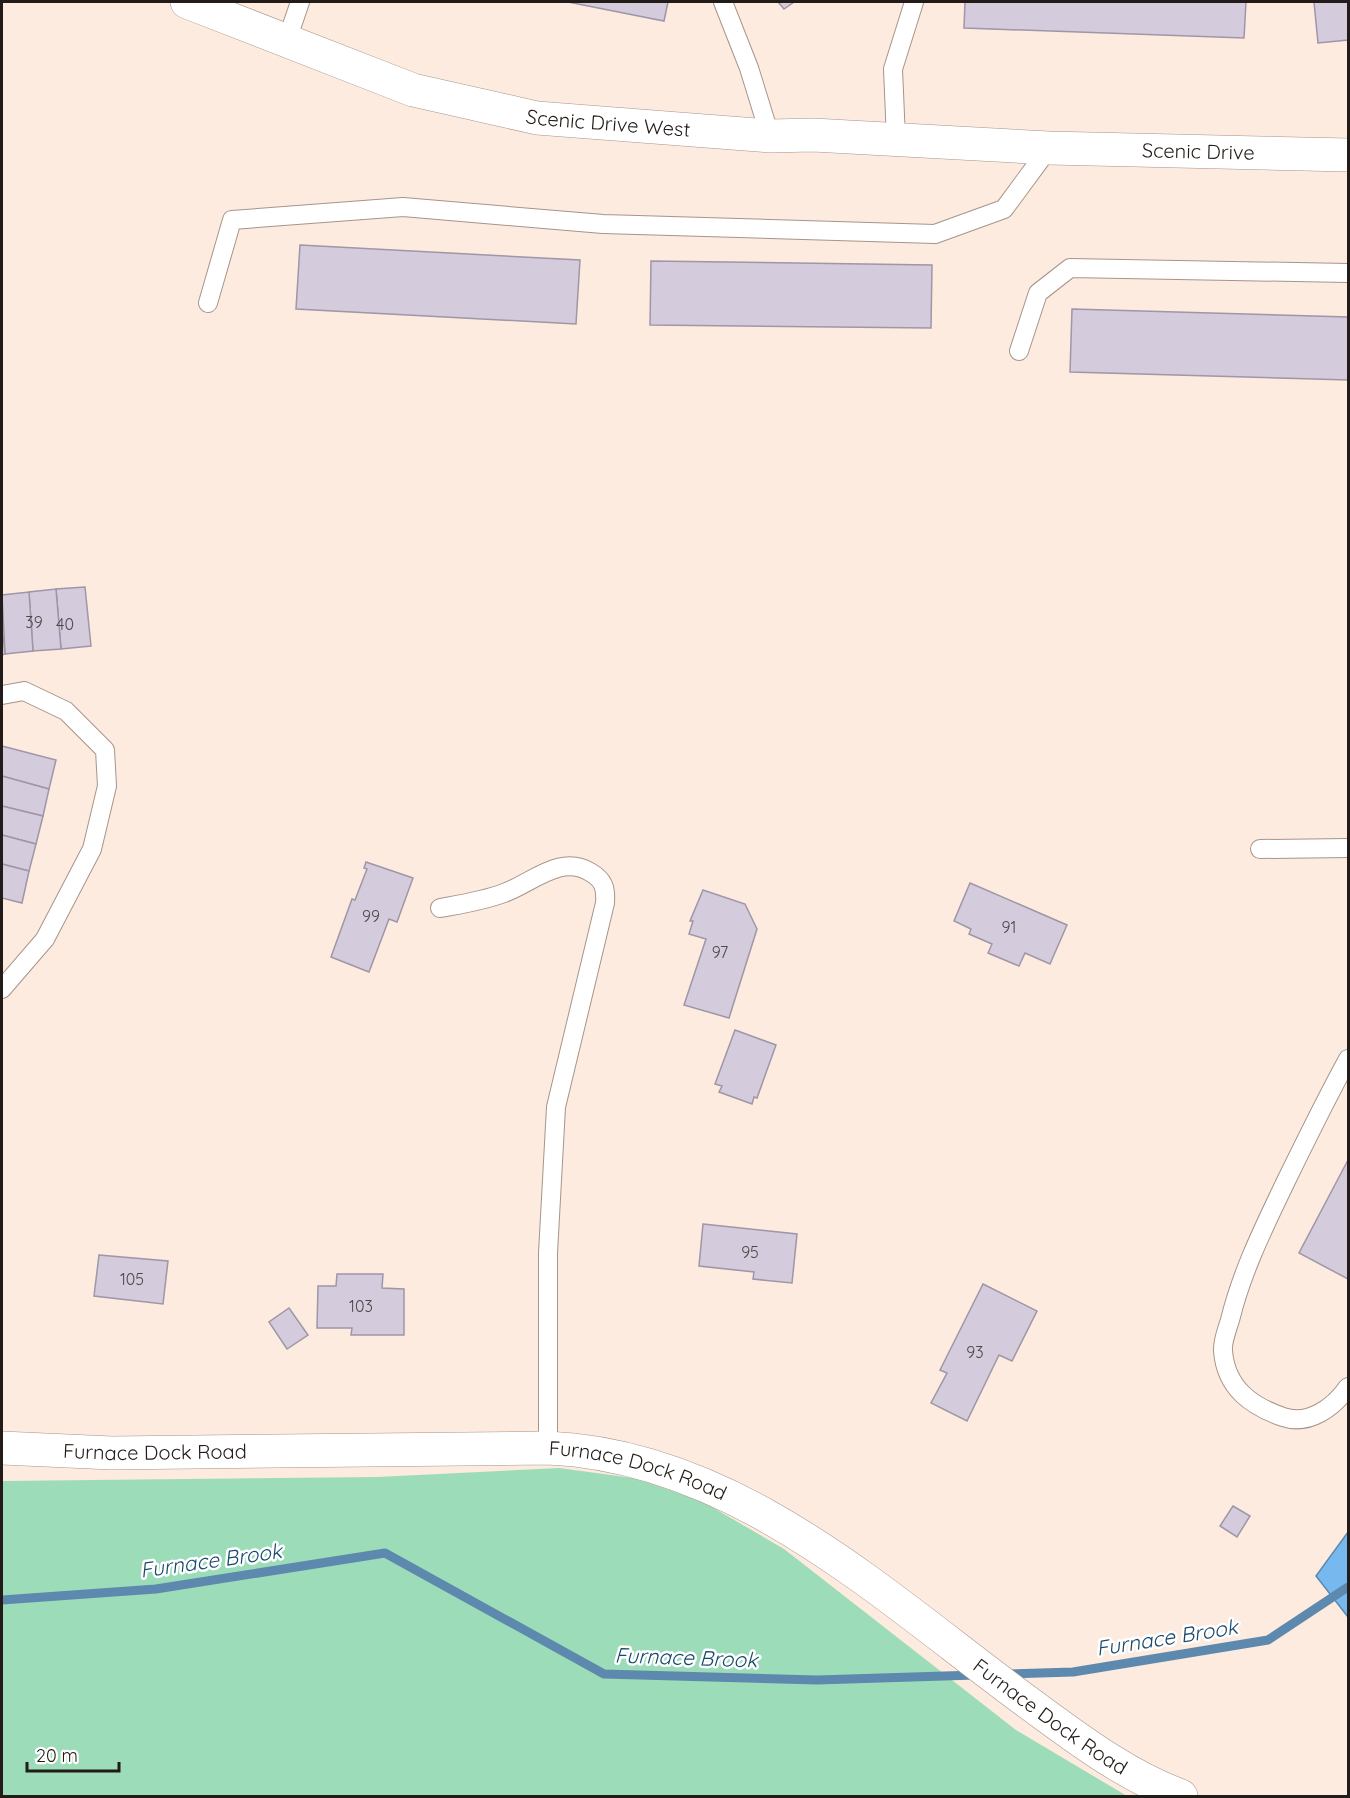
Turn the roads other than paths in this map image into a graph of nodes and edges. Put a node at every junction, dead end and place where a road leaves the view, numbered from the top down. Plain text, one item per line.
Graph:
1 (186, 2) edge
2 (300, 2) edge
3 (723, 2) edge
4 (914, 2) edge
5 (287, 40) junction
6 (770, 136) junction
7 (896, 139) junction
8 (1049, 148) junction
9 (1348, 155) edge
10 (1348, 273) edge
11 (208, 303) dead end
12 (1019, 351) dead end
13 (2, 695) edge
14 (1348, 848) edge
15 (1260, 849) dead end
16 (440, 908) dead end
17 (2, 989) edge
18 (1348, 1059) edge
19 (1348, 1387) edge
20 (2, 1448) edge
21 (548, 1448) junction
22 (1181, 1797) edge

1 - 5 street, Scenic Drive West
2 - 5 lane
3 - 6 lane
4 - 7 lane
5 - 6 street, Scenic Drive West
6 - 7 street, Scenic Drive West
7 - 8 street, Scenic Drive West
8 - 9 street, Scenic Drive
8 - 11 lane
10 - 12 lane
13 - 17 lane
14 - 15 lane
16 - 21 lane
18 - 19 lane
20 - 21 street, Furnace Dock Road
21 - 22 street, Furnace Dock Road

